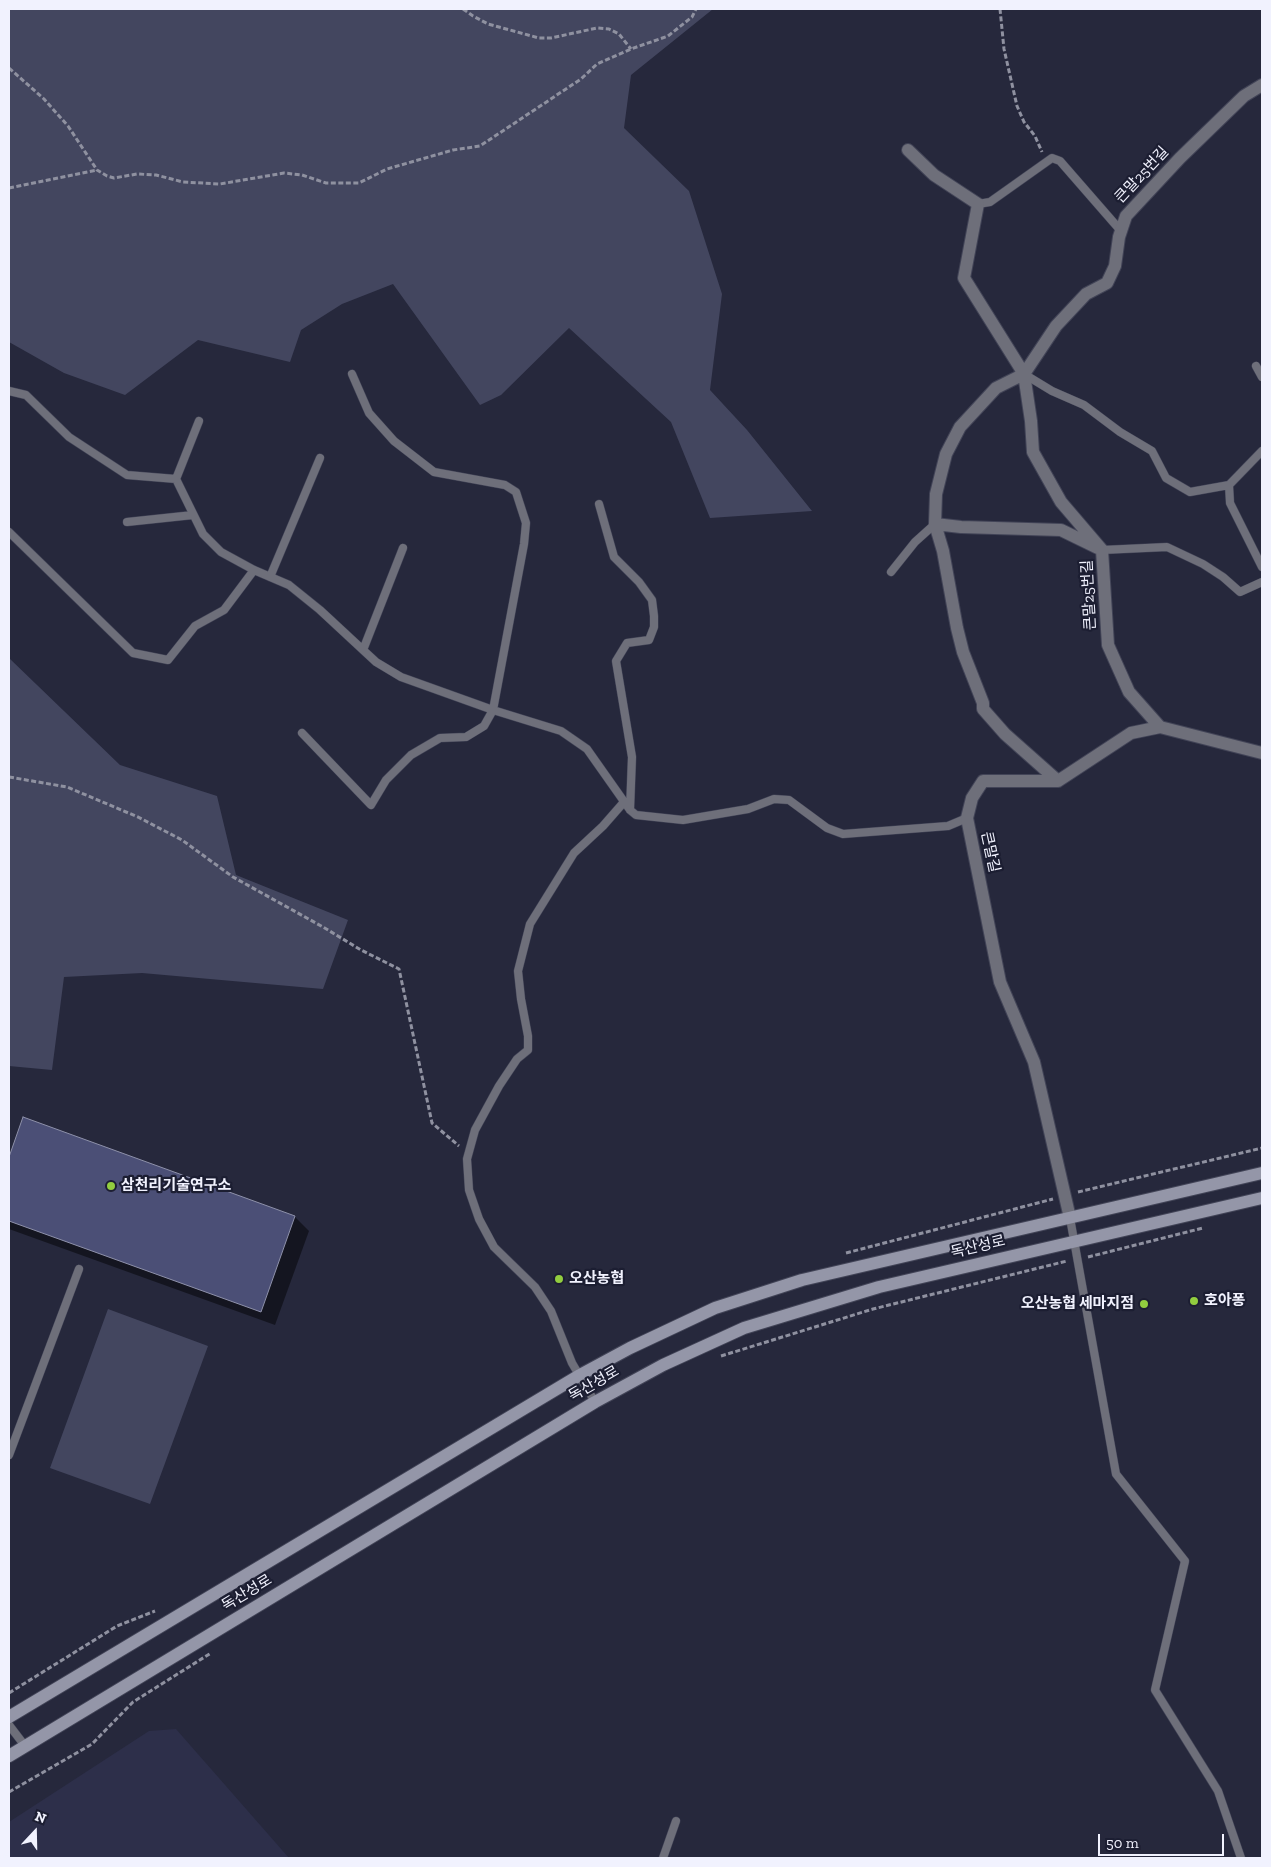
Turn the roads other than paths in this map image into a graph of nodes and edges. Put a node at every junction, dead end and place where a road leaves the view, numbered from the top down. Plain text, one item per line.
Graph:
1 (1262, 85) edge
2 (908, 150) dead end
3 (978, 204) junction
4 (1121, 231) junction
5 (1256, 366) dead end
6 (352, 374) dead end
7 (1024, 374) junction
8 (1262, 376) edge
9 (9, 391) edge
10 (199, 421) dead end
11 (1262, 451) edge
12 (320, 458) dead end
13 (176, 479) junction
14 (1229, 485) junction
15 (599, 504) dead end
16 (192, 515) junction
17 (127, 522) dead end
18 (935, 524) junction
19 (9, 532) edge
20 (403, 548) dead end
21 (1102, 550) junction
22 (1262, 567) edge
23 (254, 570) junction
24 (891, 572) dead end
25 (270, 577) junction
26 (1262, 582) edge
27 (362, 650) junction
28 (493, 710) junction
29 (1160, 727) junction
30 (302, 734) dead end
31 (1262, 753) edge
32 (1058, 780) junction
33 (624, 802) junction
34 (630, 810) junction
35 (967, 818) junction
36 (1262, 1173) edge
37 (1262, 1198) edge
38 (1070, 1218) junction
39 (1075, 1241) junction
40 (79, 1269) dead end
41 (580, 1375) junction
42 (595, 1402) junction
43 (9, 1455) edge
44 (9, 1717) edge
45 (9, 1725) edge
46 (25, 1746) junction
47 (9, 1756) edge
48 (676, 1821) dead end
49 (663, 1858) edge
50 (1242, 1858) edge

1 - 4 street, 큰말25번길
2 - 3 street
3 - 4 lane
3 - 7 street
4 - 7 street, 큰말25번길
5 - 8 lane
6 - 28 lane
7 - 14 lane
7 - 18 street
7 - 21 street, 큰말25번길
9 - 13 lane
10 - 13 lane
11 - 14 lane
12 - 25 lane
13 - 16 lane
14 - 22 lane
15 - 34 lane
16 - 17 lane
16 - 23 lane
18 - 21 street
18 - 24 lane
18 - 32 street
19 - 23 lane
20 - 27 lane
21 - 26 lane
21 - 29 street, 큰말25번길
23 - 25 lane
25 - 27 lane
27 - 28 lane
28 - 30 lane
28 - 33 lane
29 - 31 street
29 - 32 street
32 - 35 street, 큰말길
33 - 34 lane
33 - 41 lane
34 - 35 lane
35 - 38 street, 큰말길
36 - 38 street, 독산성로
37 - 39 street, 독산성로
38 - 39 lane
38 - 41 street, 독산성로
39 - 42 street, 독산성로
39 - 50 lane
40 - 43 lane
41 - 42 lane
41 - 44 street, 독산성로
42 - 46 street, 독산성로
45 - 46 lane
46 - 47 street, 독산성로
48 - 49 lane

